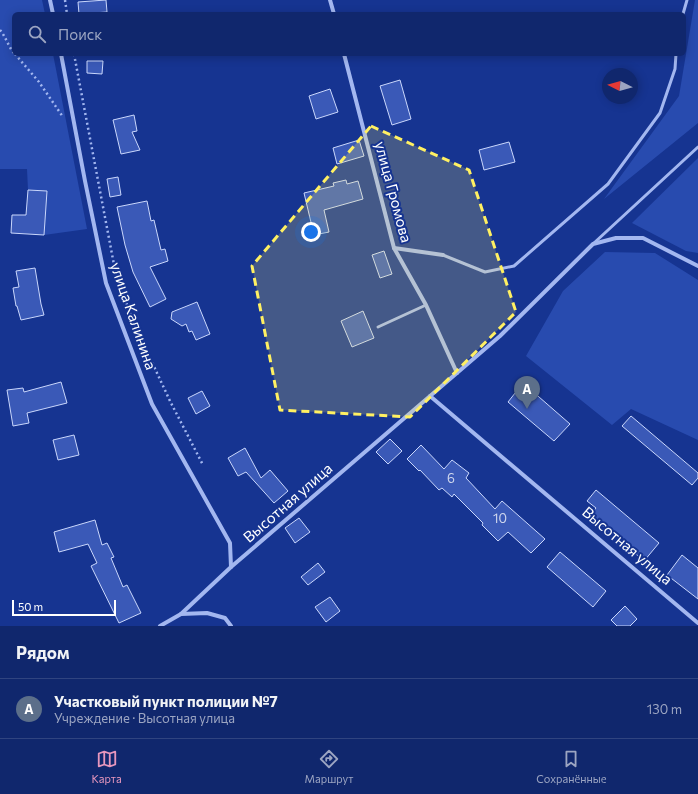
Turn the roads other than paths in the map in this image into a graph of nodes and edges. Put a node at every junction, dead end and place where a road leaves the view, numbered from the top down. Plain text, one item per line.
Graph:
1 (50, 0) edge
2 (330, 0) edge
3 (687, 0) edge
4 (53, 12) edge
5 (333, 12) edge
6 (684, 12) edge
7 (61, 56) edge
8 (345, 56) edge
9 (676, 56) edge
10 (698, 147) edge
11 (593, 244) junction
12 (394, 248) junction
13 (443, 255) joint
14 (698, 266) edge
15 (426, 305) junction
16 (378, 328) dead end
17 (457, 373) junction
18 (430, 396) junction
19 (231, 567) junction
20 (181, 614) junction
21 (698, 623) edge
22 (160, 626) edge
23 (231, 626) edge

1 - 4 street
2 - 5 street
3 - 6 lane
7 - 19 street, улица Калинина
8 - 12 street, улица Громова
9 - 13 lane
10 - 11 lane
11 - 14 street
11 - 17 street, Высотная улица
12 - 13 street
12 - 15 street, улица Громова
15 - 16 lane
15 - 17 street, улица Громова
17 - 18 street, Высотная улица
18 - 19 street, Высотная улица
18 - 21 street, Высотная улица
19 - 20 street, Высотная улица
20 - 22 street, Высотная улица
20 - 23 street

